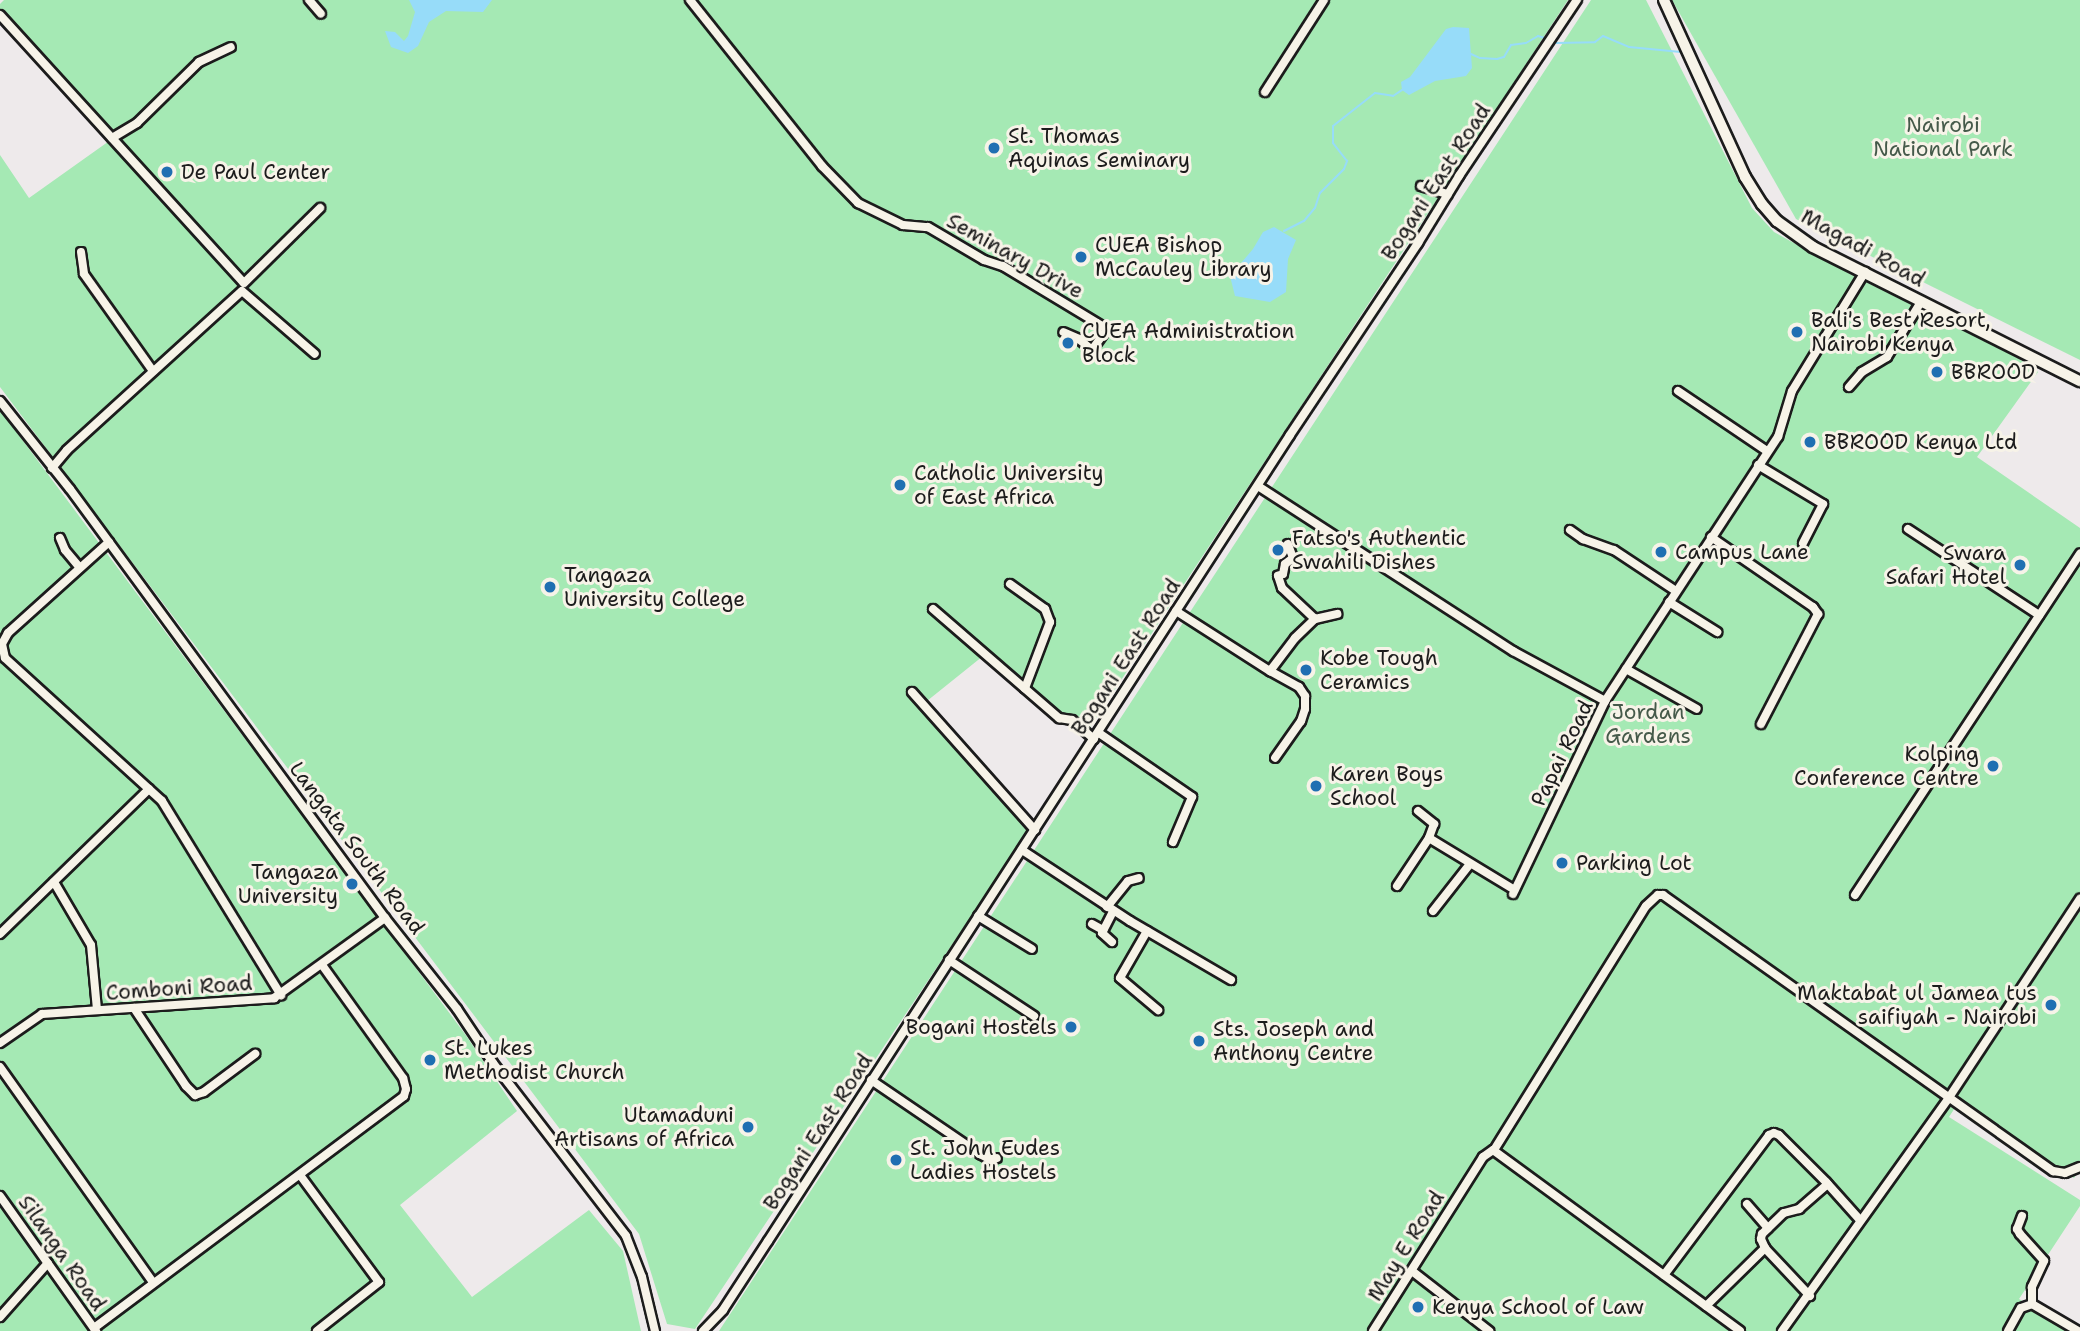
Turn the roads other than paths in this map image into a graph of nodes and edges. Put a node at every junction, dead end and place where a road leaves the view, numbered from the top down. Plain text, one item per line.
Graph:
1 (309, 0) edge
2 (690, 0) edge
3 (1324, 0) edge
4 (1577, 0) edge
5 (1664, 0) edge
6 (321, 14) dead end
7 (0, 15) edge
8 (231, 47) dead end
9 (1265, 92) dead end
10 (111, 138) junction
11 (1420, 186) dead end
12 (1448, 194) junction
13 (320, 208) dead end
14 (80, 252) dead end
15 (1865, 272) junction
16 (1921, 302) junction
17 (1063, 332) dead end
18 (315, 354) dead end
19 (153, 371) junction
20 (2080, 381) edge
21 (1849, 387) dead end
22 (1678, 391) dead end
23 (0, 401) edge
24 (1768, 451) junction
25 (1758, 465) junction
26 (52, 468) junction
27 (1258, 486) junction
28 (1908, 529) dead end
29 (1570, 530) dead end
30 (1711, 537) junction
31 (60, 538) dead end
32 (109, 542) junction
33 (1803, 543) dead end
34 (1288, 544) dead end
35 (2080, 554) edge
36 (80, 568) junction
37 (1010, 584) dead end
38 (1676, 592) junction
39 (1669, 603) junction
40 (933, 609) dead end
41 (1176, 611) junction
42 (1337, 614) dead end
43 (2039, 615) junction
44 (1315, 619) junction
45 (1717, 632) dead end
46 (3, 660) edge
47 (1626, 669) junction
48 (1270, 671) junction
49 (1024, 688) junction
50 (912, 692) dead end
51 (1605, 701) junction
52 (1697, 709) dead end
53 (1761, 724) dead end
54 (1096, 736) junction
55 (1275, 758) dead end
56 (149, 789) junction
57 (1418, 811) dead end
58 (1035, 830) junction
59 (1429, 838) junction
60 (1174, 842) dead end
61 (1022, 850) junction
62 (1470, 864) junction
63 (1139, 878) dead end
64 (54, 882) junction
65 (1397, 886) dead end
66 (1855, 895) dead end
67 (2080, 899) edge
68 (1110, 909) junction
69 (1433, 911) dead end
70 (978, 916) junction
71 (385, 918) junction
72 (1092, 924) dead end
73 (2, 929) edge
74 (1103, 930) junction
75 (1147, 931) junction
76 (1112, 942) dead end
77 (1032, 949) dead end
78 (949, 960) junction
79 (322, 965) junction
80 (1231, 979) dead end
81 (281, 995) junction
82 (134, 1008) junction
83 (97, 1010) junction
84 (1158, 1010) dead end
85 (1034, 1016) dead end
86 (0, 1043) edge
87 (255, 1054) dead end
88 (0, 1067) edge
89 (872, 1080) junction
90 (1948, 1098) junction
91 (1494, 1150) junction
92 (997, 1158) dead end
93 (2080, 1167) edge
94 (300, 1175) junction
95 (1828, 1184) junction
96 (0, 1196) edge
97 (1747, 1204) dead end
98 (2022, 1216) dead end
99 (1860, 1220) junction
100 (1768, 1228) junction
101 (1765, 1248) junction
102 (48, 1263) junction
103 (1412, 1271) junction
104 (1664, 1275) junction
105 (153, 1282) junction
106 (1810, 1296) junction
107 (2032, 1304) junction
108 (1706, 1306) junction
109 (0, 1317) edge
110 (95, 1329) edge
111 (317, 1331) edge
112 (655, 1331) edge
113 (703, 1331) edge
114 (1373, 1331) edge
115 (1489, 1331) edge
116 (1740, 1331) edge
117 (1782, 1331) edge
118 (2008, 1331) edge
119 (2078, 1331) edge

1 - 6 street
2 - 17 street, Seminary Drive
3 - 9 street
4 - 12 street, Bogani East Road
5 - 15 highway, Magadi Road
7 - 10 street
8 - 10 street
10 - 13 street
11 - 12 street
12 - 27 street, Bogani East Road
14 - 19 street
15 - 16 highway, Magadi Road
15 - 24 street, Papai Road
16 - 20 highway, Magadi Road
16 - 21 street
18 - 19 street
19 - 26 street
22 - 24 street
23 - 26 street, Langata South Road
24 - 25 street, Papai Road
25 - 30 street, Papai Road
25 - 33 street
26 - 32 street, Langata South Road
27 - 41 street, Bogani East Road
27 - 51 street
28 - 43 street
29 - 38 street
30 - 38 street, Papai Road
30 - 53 street
31 - 36 street
32 - 36 street
32 - 71 street, Langata South Road
34 - 44 street
35 - 43 street
36 - 46 street
37 - 49 street
38 - 39 street, Papai Road
39 - 45 street
39 - 47 street, Papai Road
40 - 49 street
41 - 48 street
41 - 54 street, Bogani East Road
42 - 44 street
43 - 66 street
44 - 48 street
46 - 56 street
47 - 51 street, Papai Road
47 - 52 street
48 - 55 street
49 - 54 street
50 - 58 street
51 - 62 street, Papai Road
54 - 58 street, Bogani East Road
54 - 60 street
56 - 64 street
56 - 81 street
57 - 59 street
58 - 61 street, Bogani East Road
59 - 62 street
59 - 65 street
61 - 68 street
61 - 70 street, Bogani East Road
62 - 69 street
63 - 68 street
64 - 73 street
64 - 83 street
67 - 90 street
68 - 74 street
68 - 75 street
70 - 77 street
70 - 78 street, Bogani East Road
71 - 79 street, Comboni Road
71 - 112 street, Langata South Road
72 - 74 street
74 - 76 street
75 - 80 street
75 - 84 street
78 - 85 street
78 - 89 street, Bogani East Road
79 - 81 street, Comboni Road
79 - 94 street
81 - 82 street, Comboni Road
82 - 83 street, Comboni Road
82 - 87 street
83 - 86 street, Comboni Road
88 - 105 street
89 - 92 street
89 - 113 street, Bogani East Road
90 - 91 street, May E Road
90 - 93 street
90 - 99 street
91 - 103 street, May E Road
91 - 104 street
94 - 105 street
94 - 111 street
95 - 99 street
95 - 100 street
95 - 104 street
96 - 102 street, Silanga Road
97 - 100 street
98 - 107 street
99 - 106 street
100 - 101 street
101 - 106 street
101 - 108 street
102 - 109 street
102 - 110 street, Silanga Road
103 - 114 street, May E Road
103 - 115 street
104 - 108 street
105 - 110 street
106 - 117 street
107 - 118 street
107 - 119 street
108 - 116 street

